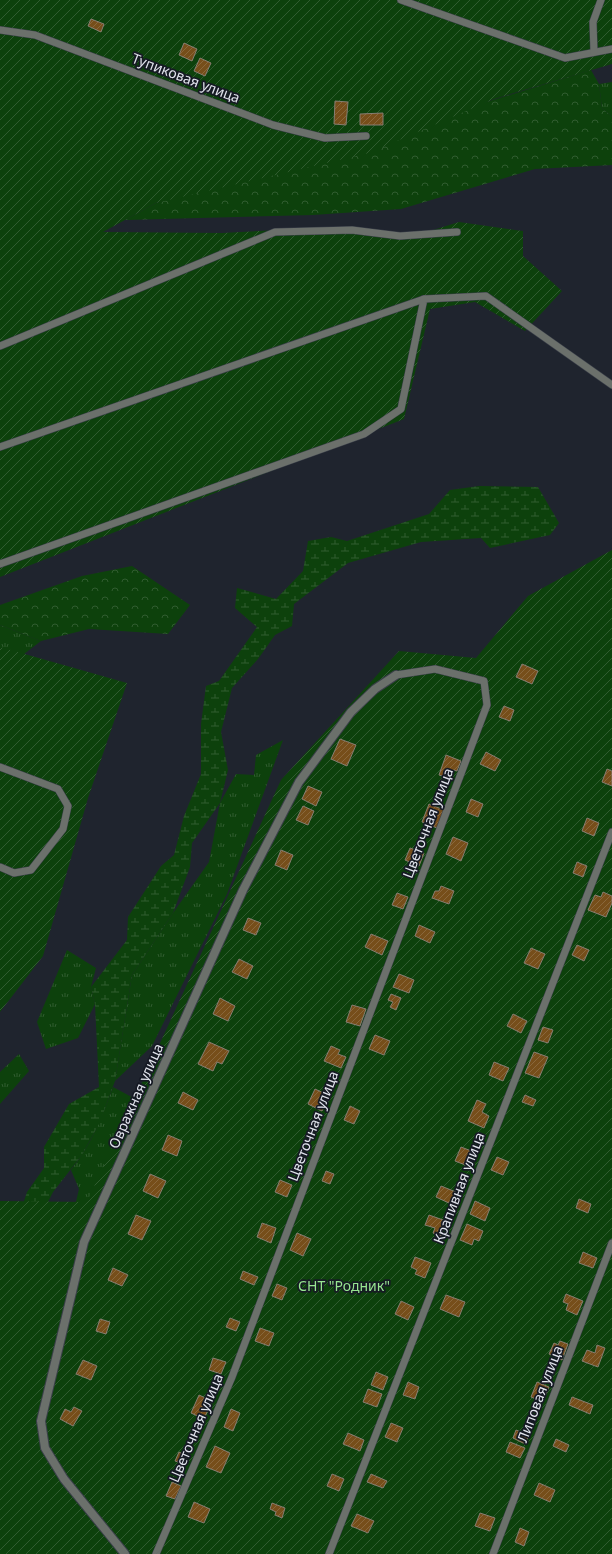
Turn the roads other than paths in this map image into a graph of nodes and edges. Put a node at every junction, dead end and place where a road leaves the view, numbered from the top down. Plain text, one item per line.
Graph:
1 (401, 0) edge
2 (600, 0) edge
3 (0, 30) edge
4 (612, 49) edge
5 (594, 52) junction
6 (366, 136) dead end
7 (457, 232) dead end
8 (424, 299) junction
9 (0, 346) edge
10 (612, 385) edge
11 (0, 447) edge
12 (0, 564) edge
13 (396, 675) joint
14 (0, 766) edge
15 (612, 832) edge
16 (0, 867) edge
17 (612, 1243) edge
18 (125, 1554) edge
19 (156, 1554) edge
20 (329, 1554) edge
21 (493, 1554) edge

1 - 5 lane
2 - 5 lane
3 - 6 lane, Тупиковая улица
4 - 5 lane
7 - 9 lane
8 - 10 lane
8 - 11 lane
8 - 12 lane
13 - 18 street, Овражная улица
13 - 19 lane, Цветочная улица
14 - 16 lane
15 - 20 lane, Крапивная улица
17 - 21 lane, Липовая улица

